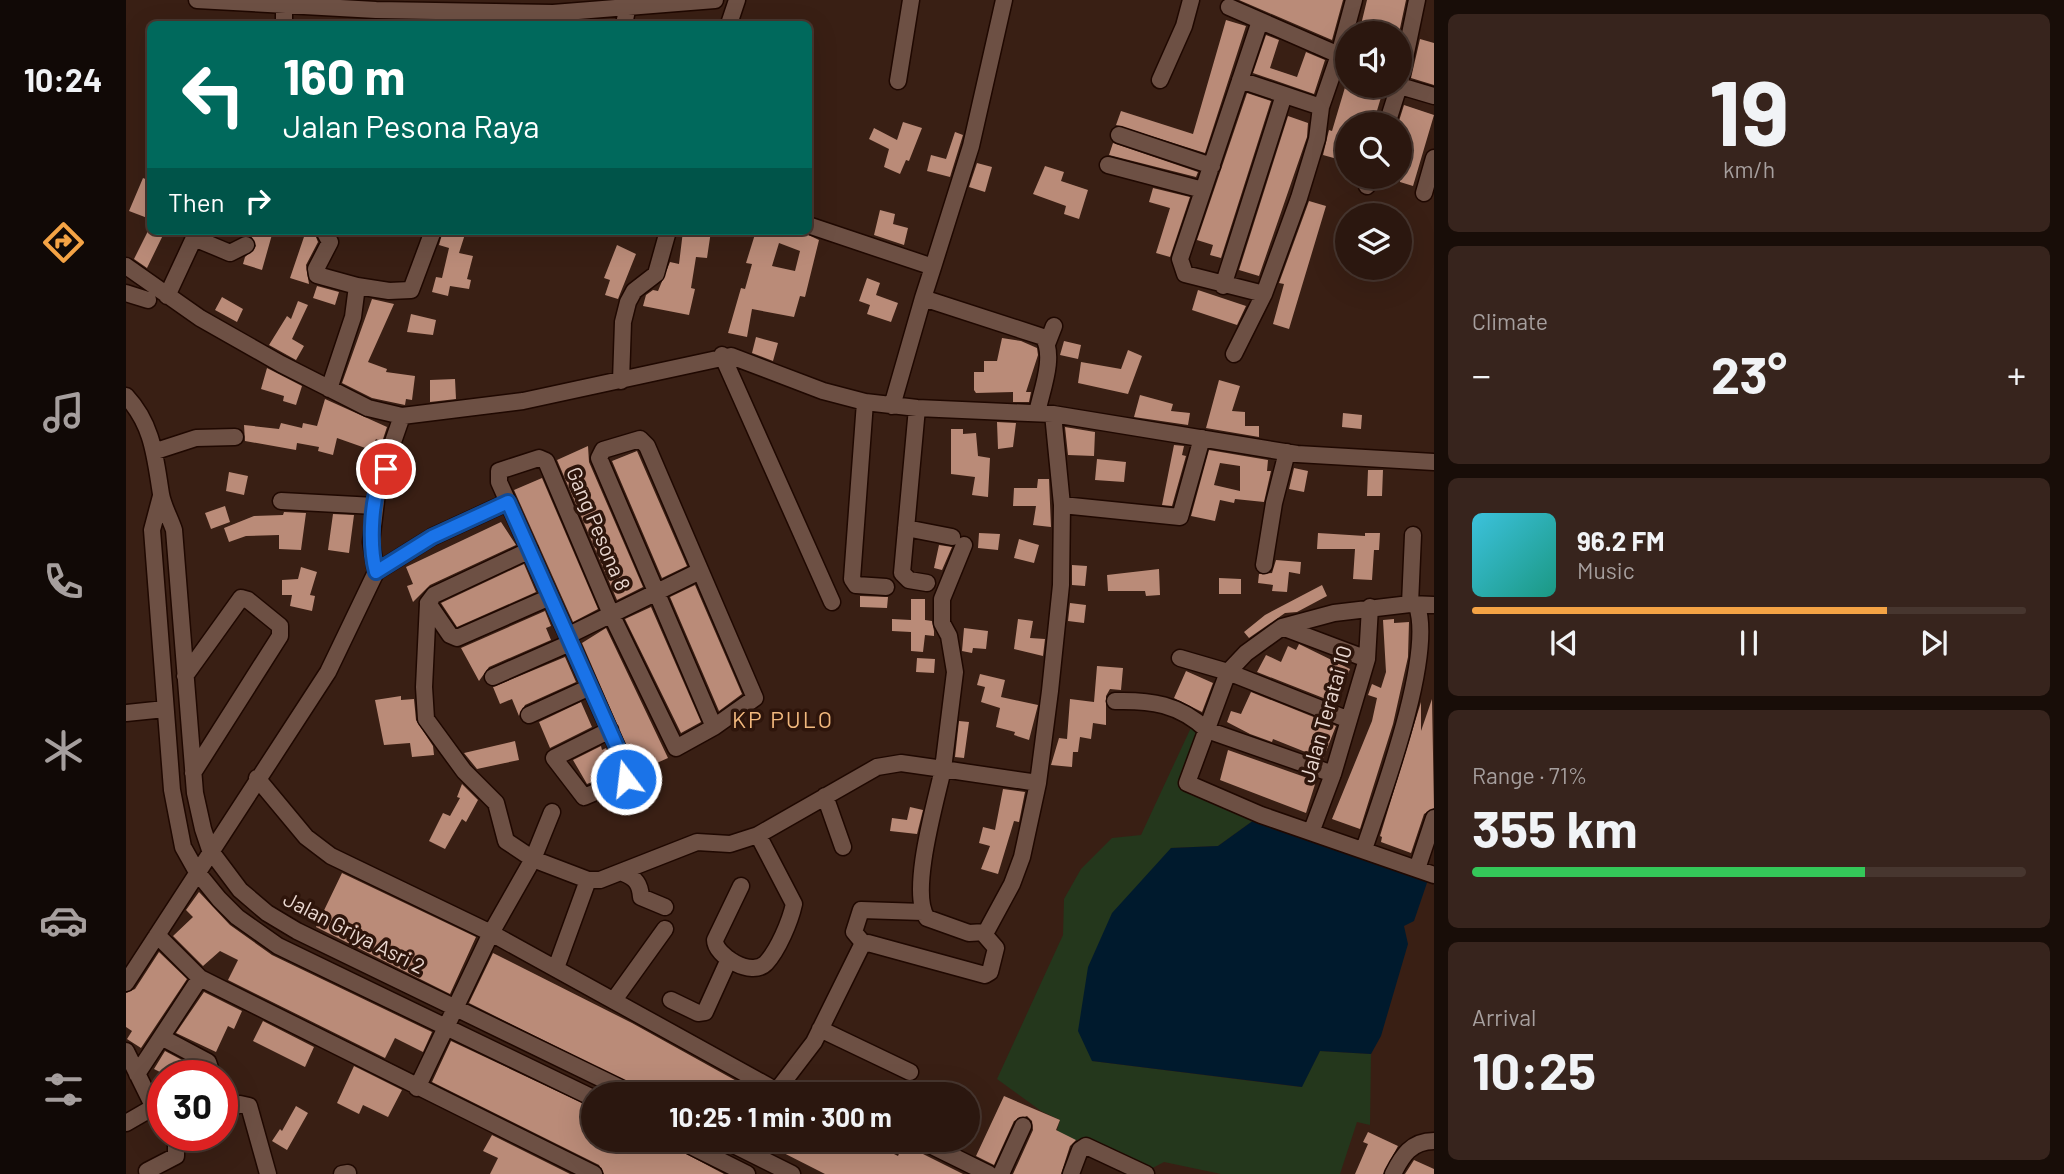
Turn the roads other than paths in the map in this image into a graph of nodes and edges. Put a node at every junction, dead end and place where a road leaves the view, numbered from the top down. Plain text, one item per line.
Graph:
1 (198, 0) edge
2 (715, 0) edge
3 (737, 0) edge
4 (911, 0) edge
5 (1004, 0) edge
6 (1191, 0) edge
7 (1417, 0) edge
8 (658, 1) edge
9 (1352, 1) edge
10 (290, 3) edge
11 (471, 6) edge
12 (628, 6) junction
13 (1229, 7) dead end
14 (376, 17) edge
15 (285, 21) edge
16 (625, 21) edge
17 (730, 21) edge
18 (1260, 21) junction
19 (1349, 21) edge
20 (1412, 25) edge
21 (1335, 54) edge
22 (1335, 76) edge
23 (1160, 80) dead end
24 (1240, 80) junction
25 (898, 81) dead end
26 (1412, 89) edge
27 (1284, 95) junction
28 (1434, 96) edge
29 (1321, 107) junction
30 (1119, 135) dead end
31 (1434, 158) edge
32 (1108, 165) dead end
33 (1212, 166) junction
34 (1203, 190) junction
35 (1424, 192) dead end
36 (812, 226) edge
37 (326, 235) edge
38 (432, 235) edge
39 (667, 235) edge
40 (246, 245) dead end
41 (126, 266) edge
42 (933, 267) junction
43 (357, 286) junction
44 (1223, 286) junction
45 (126, 293) edge
46 (1264, 294) junction
47 (167, 296) junction
48 (923, 298) junction
49 (148, 300) dead end
50 (1054, 326) dead end
51 (1047, 344) junction
52 (1234, 354) dead end
53 (722, 355) junction
54 (621, 381) junction
55 (329, 389) junction
56 (126, 396) edge
57 (865, 402) junction
58 (892, 406) junction
59 (917, 408) junction
60 (1045, 413) junction
61 (402, 416) junction
62 (235, 437) dead end
63 (1202, 438) junction
64 (156, 451) junction
65 (1287, 452) junction
66 (1434, 462) edge
67 (161, 496) junction
68 (281, 501) dead end
69 (508, 502) junction
70 (1062, 505) junction
71 (375, 506) junction
72 (906, 528) junction
73 (1413, 535) dead end
74 (530, 550) junction
75 (1264, 565) dead end
76 (700, 571) junction
77 (376, 572) junction
78 (927, 583) dead end
79 (886, 587) dead end
80 (658, 593) junction
81 (550, 597) junction
82 (429, 600) junction
83 (832, 602) dead end
84 (1413, 605) junction
85 (1434, 606) edge
86 (1370, 607) junction
87 (611, 614) junction
88 (1283, 627) junction
89 (569, 639) junction
90 (1180, 658) dead end
91 (1367, 659) junction
92 (1228, 672) junction
93 (185, 676) junction
94 (493, 677) dead end
95 (590, 687) junction
96 (1115, 701) dead end
97 (165, 709) junction
98 (126, 713) edge
99 (528, 715) dead end
100 (1349, 720) junction
101 (714, 727) junction
102 (610, 730) junction
103 (1207, 730) junction
104 (943, 769) junction
105 (192, 774) junction
106 (1333, 774) junction
107 (257, 778) junction
108 (1038, 783) junction
109 (174, 789) junction
110 (825, 796) junction
111 (552, 812) dead end
112 (1434, 818) edge
113 (1312, 830) junction
114 (758, 835) junction
115 (842, 847) dead end
116 (1364, 849) junction
117 (209, 852) junction
118 (533, 859) junction
119 (1417, 869) junction
120 (197, 871) junction
121 (623, 873) junction
122 (1434, 875) edge
123 (588, 880) junction
124 (741, 886) dead end
125 (665, 907) dead end
126 (923, 912) junction
127 (665, 929) dead end
128 (491, 933) junction
129 (983, 933) junction
130 (157, 935) junction
131 (864, 944) junction
132 (729, 959) junction
133 (556, 968) junction
134 (200, 978) junction
135 (126, 983) edge
136 (614, 1000) junction
137 (671, 1000) dead end
138 (455, 1009) junction
139 (446, 1027) junction
140 (820, 1029) junction
141 (163, 1038) junction
142 (126, 1051) edge
143 (204, 1060) edge
144 (910, 1072) dead end
145 (137, 1074) junction
146 (608, 1082) edge
147 (761, 1082) edge
148 (783, 1082) edge
149 (417, 1088) junction
150 (581, 1092) edge
151 (147, 1097) edge
152 (238, 1105) edge
153 (147, 1111) edge
154 (126, 1123) edge
155 (1023, 1126) dead end
156 (1434, 1141) edge
157 (176, 1151) edge
158 (702, 1152) edge
159 (751, 1152) edge
160 (761, 1152) edge
161 (944, 1152) edge
162 (145, 1173) edge
163 (348, 1173) edge
164 (743, 1173) edge
165 (268, 1174) edge
166 (342, 1174) edge
167 (594, 1174) edge
168 (792, 1174) edge
169 (989, 1174) edge
170 (1001, 1174) edge
171 (1071, 1174) edge
172 (1146, 1174) edge
173 (1393, 1174) edge

1 - 10 street
2 - 8 street
3 - 17 street
4 - 25 street
5 - 42 street
6 - 23 street
7 - 20 street
8 - 12 street
9 - 19 street
10 - 14 street
10 - 15 street
11 - 12 street
11 - 14 street
12 - 16 street
13 - 18 street
18 - 21 street
18 - 24 street
22 - 29 street
24 - 27 street
24 - 33 street
26 - 28 street
27 - 29 street
27 - 44 street
29 - 46 street
30 - 33 street
31 - 35 street
32 - 34 street
33 - 34 street
34 - 44 street
36 - 42 street
37 - 43 street
38 - 43 street
39 - 54 street
40 - 47 street
41 - 47 street
42 - 48 street
43 - 55 street
44 - 46 street
45 - 49 street
46 - 52 street
47 - 55 street
48 - 51 street
48 - 58 street
50 - 51 street
51 - 60 street
53 - 54 street
53 - 57 street
53 - 83 street
54 - 61 street
55 - 61 street
56 - 64 street, Jalan Griya Asri 2
57 - 58 street
57 - 79 street
58 - 59 street
59 - 60 street
59 - 72 street
60 - 63 street
60 - 70 street
61 - 71 street
62 - 64 street
63 - 65 street
63 - 70 street
64 - 67 street, Jalan Griya Asri 2
65 - 66 street
65 - 75 street
67 - 93 street, Jalan Griya Asri 2
67 - 97 street, Jalan Griya Asri 2
68 - 71 street
69 - 74 street
69 - 77 street
69 - 87 street, Gang Pesona 8
70 - 108 street
71 - 77 street
72 - 78 street
72 - 104 street
73 - 84 street
74 - 81 street
74 - 82 street
76 - 80 street
76 - 80 street
76 - 101 street
77 - 107 street
80 - 87 street
80 - 101 street
81 - 82 street
81 - 89 street
82 - 118 street
84 - 85 street
84 - 86 street
84 - 116 street
86 - 88 street
86 - 91 street, Jalan Teratai 10
87 - 89 street
87 - 101 street, Gang Pesona 8
88 - 91 street
88 - 92 street
89 - 94 street
89 - 95 street
90 - 92 street
91 - 100 street, Jalan Teratai 10
92 - 100 street
92 - 103 street
93 - 105 street, Jalan Griya Asri 2
93 - 105 street
95 - 99 street
95 - 102 street
96 - 103 street
97 - 98 street
97 - 109 street, Jalan Griya Asri 2
100 - 106 street, Jalan Teratai 10
102 - 102 street
103 - 106 street
103 - 113 street
104 - 108 street
104 - 110 street
104 - 126 street
105 - 109 street
105 - 117 street, Jalan Griya Asri 2
106 - 113 street, Jalan Teratai 10
107 - 117 street
107 - 128 street
108 - 129 street
109 - 120 street, Jalan Griya Asri 2
110 - 114 street
110 - 115 street
111 - 118 street
112 - 119 street
113 - 116 street
114 - 121 street
114 - 132 street
116 - 119 street
117 - 120 street
117 - 138 street, Jalan Griya Asri 2
118 - 123 street
118 - 128 street
119 - 122 street
120 - 130 street
120 - 139 street, Jalan Griya Asri 2
121 - 123 street
121 - 125 street
123 - 133 street
124 - 132 street
126 - 129 street
126 - 131 street
127 - 136 street
128 - 133 street
128 - 138 street
129 - 131 street
130 - 134 street
130 - 135 street
131 - 140 street
132 - 137 street
133 - 136 street
134 - 141 street
134 - 149 street
136 - 147 street
138 - 139 street
138 - 146 street, Jalan Griya Asri 2
139 - 149 street
139 - 150 street, Jalan Griya Asri 2
140 - 144 street
140 - 148 street
141 - 143 street
141 - 145 street
142 - 145 street
145 - 151 street
149 - 167 street
152 - 165 street
153 - 154 street
155 - 170 street
156 - 173 street
157 - 162 street
158 - 164 street
159 - 164 street
160 - 168 street
161 - 169 street
163 - 166 street
171 - 172 street

